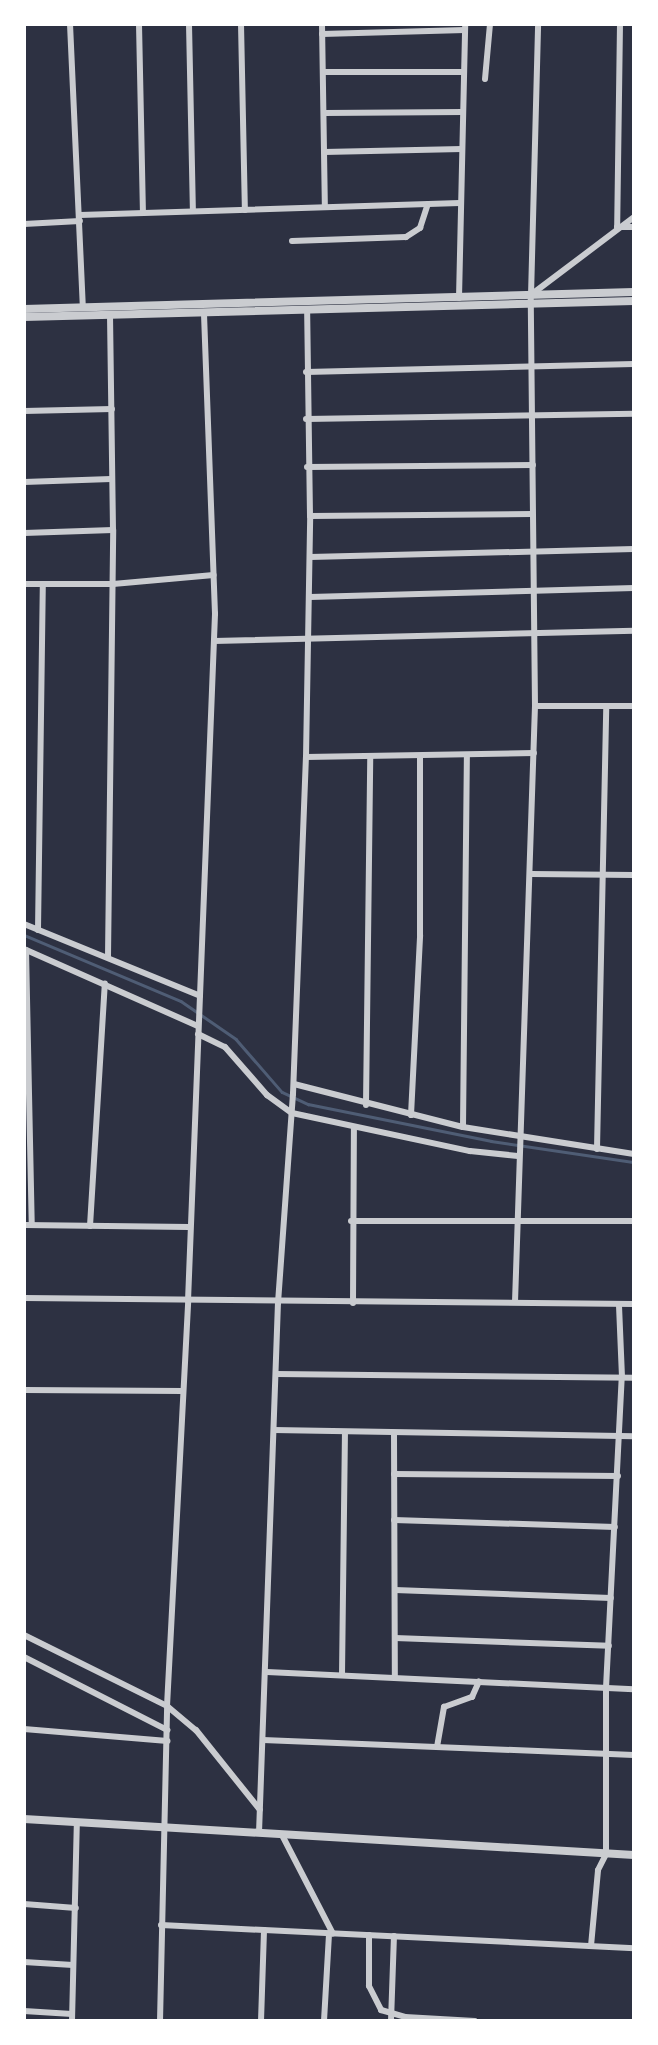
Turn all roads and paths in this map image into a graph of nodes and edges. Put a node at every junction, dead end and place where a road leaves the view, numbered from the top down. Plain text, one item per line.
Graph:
1 (70, 24) edge
2 (139, 24) edge
3 (189, 24) edge
4 (240, 24) edge
5 (322, 24) edge
6 (490, 24) edge
7 (538, 24) edge
8 (620, 24) edge
9 (465, 27) edge
10 (323, 34) junction
11 (323, 72) junction
12 (464, 72) junction
13 (485, 79) dead end
14 (463, 112) junction
15 (324, 113) junction
16 (462, 149) junction
17 (324, 152) junction
18 (460, 203) junction
19 (428, 204) junction
20 (325, 207) junction
21 (245, 210) junction
22 (193, 211) junction
23 (143, 213) junction
24 (634, 217) edge
25 (80, 218) junction
26 (24, 224) edge
27 (617, 227) junction
28 (634, 227) edge
29 (292, 241) dead end
30 (634, 292) edge
31 (459, 298) junction
32 (531, 299) junction
33 (634, 301) edge
34 (83, 308) junction
35 (24, 309) edge
36 (307, 309) junction
37 (204, 312) junction
38 (110, 315) junction
39 (24, 317) edge
40 (634, 364) edge
41 (534, 368) junction
42 (306, 372) junction
43 (112, 409) junction
44 (24, 411) edge
45 (634, 414) edge
46 (532, 418) junction
47 (306, 419) junction
48 (533, 465) junction
49 (307, 467) junction
50 (111, 479) junction
51 (24, 482) edge
52 (532, 514) junction
53 (310, 516) junction
54 (113, 530) junction
55 (24, 533) edge
56 (634, 549) edge
57 (536, 552) junction
58 (310, 557) junction
59 (214, 575) junction
60 (24, 584) edge
61 (43, 584) junction
62 (113, 584) junction
63 (634, 588) edge
64 (536, 593) junction
65 (310, 597) junction
66 (634, 631) edge
67 (536, 632) junction
68 (310, 639) junction
69 (214, 641) junction
70 (535, 706) junction
71 (606, 706) junction
72 (634, 706) edge
73 (534, 753) junction
74 (306, 757) junction
75 (370, 757) junction
76 (420, 757) junction
77 (467, 757) junction
78 (531, 874) junction
79 (606, 874) junction
80 (634, 875) edge
81 (24, 924) edge
82 (38, 930) junction
83 (25, 950) edge
84 (108, 957) junction
85 (105, 983) junction
86 (200, 996) junction
87 (198, 1030) junction
88 (294, 1084) junction
89 (366, 1105) junction
90 (292, 1110) junction
91 (411, 1115) junction
92 (463, 1126) junction
93 (354, 1128) junction
94 (519, 1137) junction
95 (597, 1149) junction
96 (634, 1154) edge
97 (518, 1156) junction
98 (517, 1220) junction
99 (351, 1221) junction
100 (634, 1221) edge
101 (28, 1225) edge
102 (90, 1226) junction
103 (189, 1227) junction
104 (24, 1298) edge
105 (188, 1301) junction
106 (515, 1302) junction
107 (278, 1303) junction
108 (353, 1303) junction
109 (620, 1304) junction
110 (634, 1304) edge
111 (276, 1374) junction
112 (621, 1377) junction
113 (634, 1378) edge
114 (24, 1390) edge
115 (183, 1391) junction
116 (274, 1430) junction
117 (345, 1433) junction
118 (394, 1434) junction
119 (620, 1436) junction
120 (634, 1436) edge
121 (394, 1474) junction
122 (618, 1475) junction
123 (394, 1520) junction
124 (615, 1527) junction
125 (395, 1590) junction
126 (611, 1598) junction
127 (24, 1635) edge
128 (395, 1638) junction
129 (609, 1646) junction
130 (24, 1657) edge
131 (267, 1672) junction
132 (342, 1675) junction
133 (395, 1677) junction
134 (479, 1681) junction
135 (606, 1688) junction
136 (634, 1689) edge
137 (167, 1706) junction
138 (24, 1729) edge
139 (167, 1730) junction
140 (263, 1740) junction
141 (168, 1741) junction
142 (437, 1747) junction
143 (609, 1754) junction
144 (634, 1755) edge
145 (260, 1810) junction
146 (24, 1819) edge
147 (77, 1822) junction
148 (165, 1828) junction
149 (258, 1833) junction
150 (282, 1835) junction
151 (606, 1854) junction
152 (634, 1855) edge
153 (24, 1904) edge
154 (76, 1908) junction
155 (161, 1925) junction
156 (264, 1930) junction
157 (331, 1933) junction
158 (369, 1935) junction
159 (394, 1936) junction
160 (591, 1946) junction
161 (634, 1948) edge
162 (24, 1962) edge
163 (73, 1965) junction
164 (24, 2011) edge
165 (72, 2017) edge
166 (391, 2018) edge
167 (160, 2021) edge
168 (261, 2021) edge
169 (324, 2021) edge
170 (475, 2021) edge

1 - 25 street
2 - 23 street
3 - 22 street
4 - 21 street
5 - 10 street
6 - 13 street
7 - 32 street
8 - 27 street
9 - 10 street
9 - 12 street
10 - 11 street
11 - 12 street
11 - 15 street
12 - 14 street
14 - 15 street
14 - 16 street
15 - 17 street
16 - 17 street
16 - 18 street
17 - 20 street
18 - 19 street
18 - 31 street
19 - 20 street
19 - 29 street
20 - 21 street
21 - 22 street
22 - 23 street
23 - 25 street
24 - 27 street
25 - 26 street
25 - 34 street
27 - 28 street
27 - 32 street
30 - 32 street
31 - 32 street
31 - 34 street
32 - 33 street
32 - 36 street
32 - 41 street
34 - 35 street
36 - 37 street
36 - 42 street
37 - 38 street
37 - 59 street
38 - 39 street
38 - 43 street
40 - 41 street
41 - 42 street
41 - 46 street
42 - 47 street
43 - 44 street
43 - 50 street
45 - 46 street
46 - 47 street
46 - 48 street
47 - 49 street
48 - 49 street
48 - 52 street
49 - 53 street
50 - 51 street
50 - 54 street
52 - 53 street
52 - 57 street
53 - 58 street
54 - 55 street
54 - 62 street
56 - 57 street
57 - 58 street
57 - 64 street
58 - 65 street
59 - 62 street
59 - 69 street
60 - 61 street
61 - 62 street
61 - 82 street
62 - 84 street
63 - 64 street
64 - 65 street
64 - 67 street
65 - 68 street
66 - 67 street
67 - 68 street
67 - 70 street
68 - 69 street
68 - 74 street
69 - 86 street
70 - 71 street
70 - 73 street
71 - 72 street
71 - 79 street
73 - 77 street
73 - 78 street
74 - 75 street
74 - 88 street
75 - 76 street
75 - 89 street
76 - 77 street
76 - 91 street
77 - 92 street
78 - 79 street
78 - 94 street
79 - 80 street
79 - 95 street
81 - 82 street
82 - 84 street
83 - 85 street
83 - 101 street
84 - 86 street
85 - 87 street
85 - 102 street
86 - 87 street
87 - 90 street
87 - 103 street
88 - 89 street
88 - 90 street
89 - 91 street
90 - 93 street
90 - 107 street
91 - 92 street
92 - 94 street
93 - 97 street
93 - 99 street
94 - 95 street
94 - 97 street
95 - 96 street
97 - 98 street
98 - 99 street
98 - 100 street
98 - 106 street
99 - 108 street
101 - 102 street
102 - 103 street
103 - 105 street
104 - 105 street
105 - 107 street
105 - 115 street
106 - 108 street
106 - 109 street
107 - 108 street
107 - 111 street
109 - 110 street
109 - 112 street
111 - 112 street
111 - 116 street
112 - 113 street
112 - 119 street
114 - 115 street
115 - 137 street
116 - 117 street
116 - 131 street
117 - 118 street
117 - 132 street
118 - 119 street
118 - 121 street
119 - 120 street
119 - 122 street
121 - 122 street
121 - 123 street
122 - 124 street
123 - 124 street
123 - 125 street
124 - 126 street
125 - 126 street
125 - 128 street
126 - 129 street
127 - 137 street
128 - 129 street
128 - 133 street
129 - 135 street
130 - 139 street
131 - 132 street
131 - 140 street
132 - 133 street
133 - 134 street
134 - 135 street
134 - 142 street
135 - 136 street
135 - 143 street
137 - 139 street
137 - 145 street
138 - 141 street
139 - 141 street
140 - 142 street
140 - 145 street
141 - 148 street
142 - 143 street
143 - 144 street
143 - 151 street
145 - 149 street
146 - 147 street
147 - 148 street
147 - 154 street
148 - 149 street
148 - 155 street
149 - 150 street
150 - 151 street
150 - 157 street
151 - 152 street
151 - 160 street
153 - 154 street
154 - 163 street
155 - 156 street
155 - 167 street
156 - 157 street
156 - 168 street
157 - 158 street
157 - 169 street
158 - 159 street
158 - 166 street
159 - 160 street
159 - 166 street
160 - 161 street
162 - 163 street
163 - 165 street
164 - 165 street
166 - 170 street

